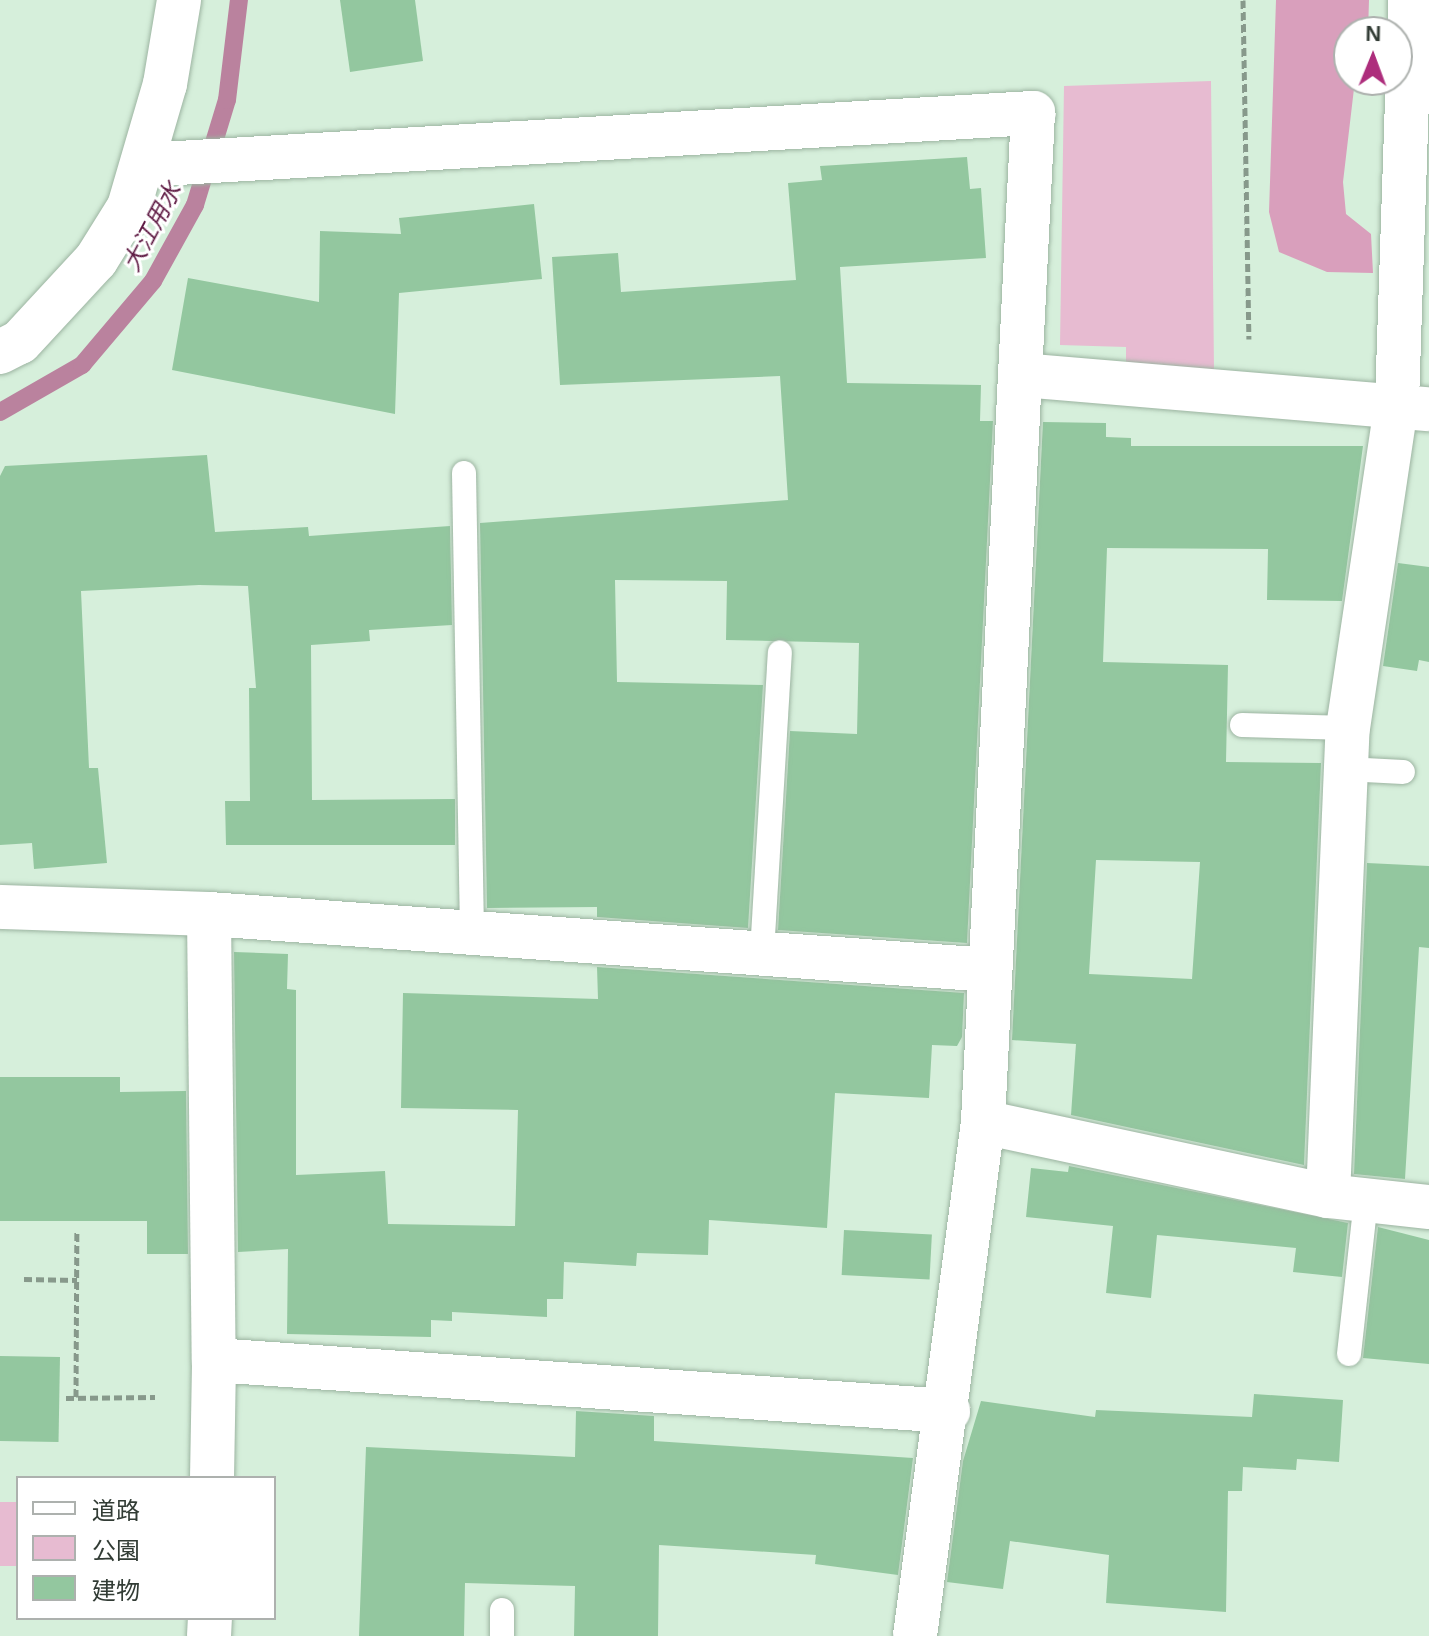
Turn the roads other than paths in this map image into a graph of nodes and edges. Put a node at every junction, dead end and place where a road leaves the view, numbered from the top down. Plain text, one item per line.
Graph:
1 (179, 0) edge
2 (1416, 6) edge
3 (163, 164) junction
4 (0, 352) edge
5 (1021, 375) junction
6 (1413, 405) edge
7 (464, 473) dead end
8 (780, 653) dead end
9 (1242, 725) dead end
10 (1347, 748) junction
11 (1403, 772) dead end
12 (0, 907) edge
13 (209, 914) junction
14 (472, 932) junction
15 (762, 953) junction
16 (990, 970) junction
17 (983, 1122) junction
18 (1347, 1198) junction
19 (1429, 1207) edge
20 (1349, 1354) dead end
21 (214, 1360) junction
22 (948, 1411) junction
23 (212, 1476) edge
24 (502, 1610) dead end
25 (502, 1636) edge
26 (915, 1636) edge

1 - 3 street
2 - 6 street
3 - 4 street
3 - 5 street
5 - 6 street
5 - 16 street
6 - 10 street
7 - 14 lane
8 - 15 lane
9 - 10 lane
10 - 11 lane
10 - 18 street
12 - 13 street
13 - 14 street
13 - 21 street
14 - 15 street
15 - 16 street
16 - 17 street
17 - 18 street
17 - 22 street
18 - 19 street
18 - 20 lane
21 - 22 street
21 - 23 street
22 - 26 street
24 - 25 lane

